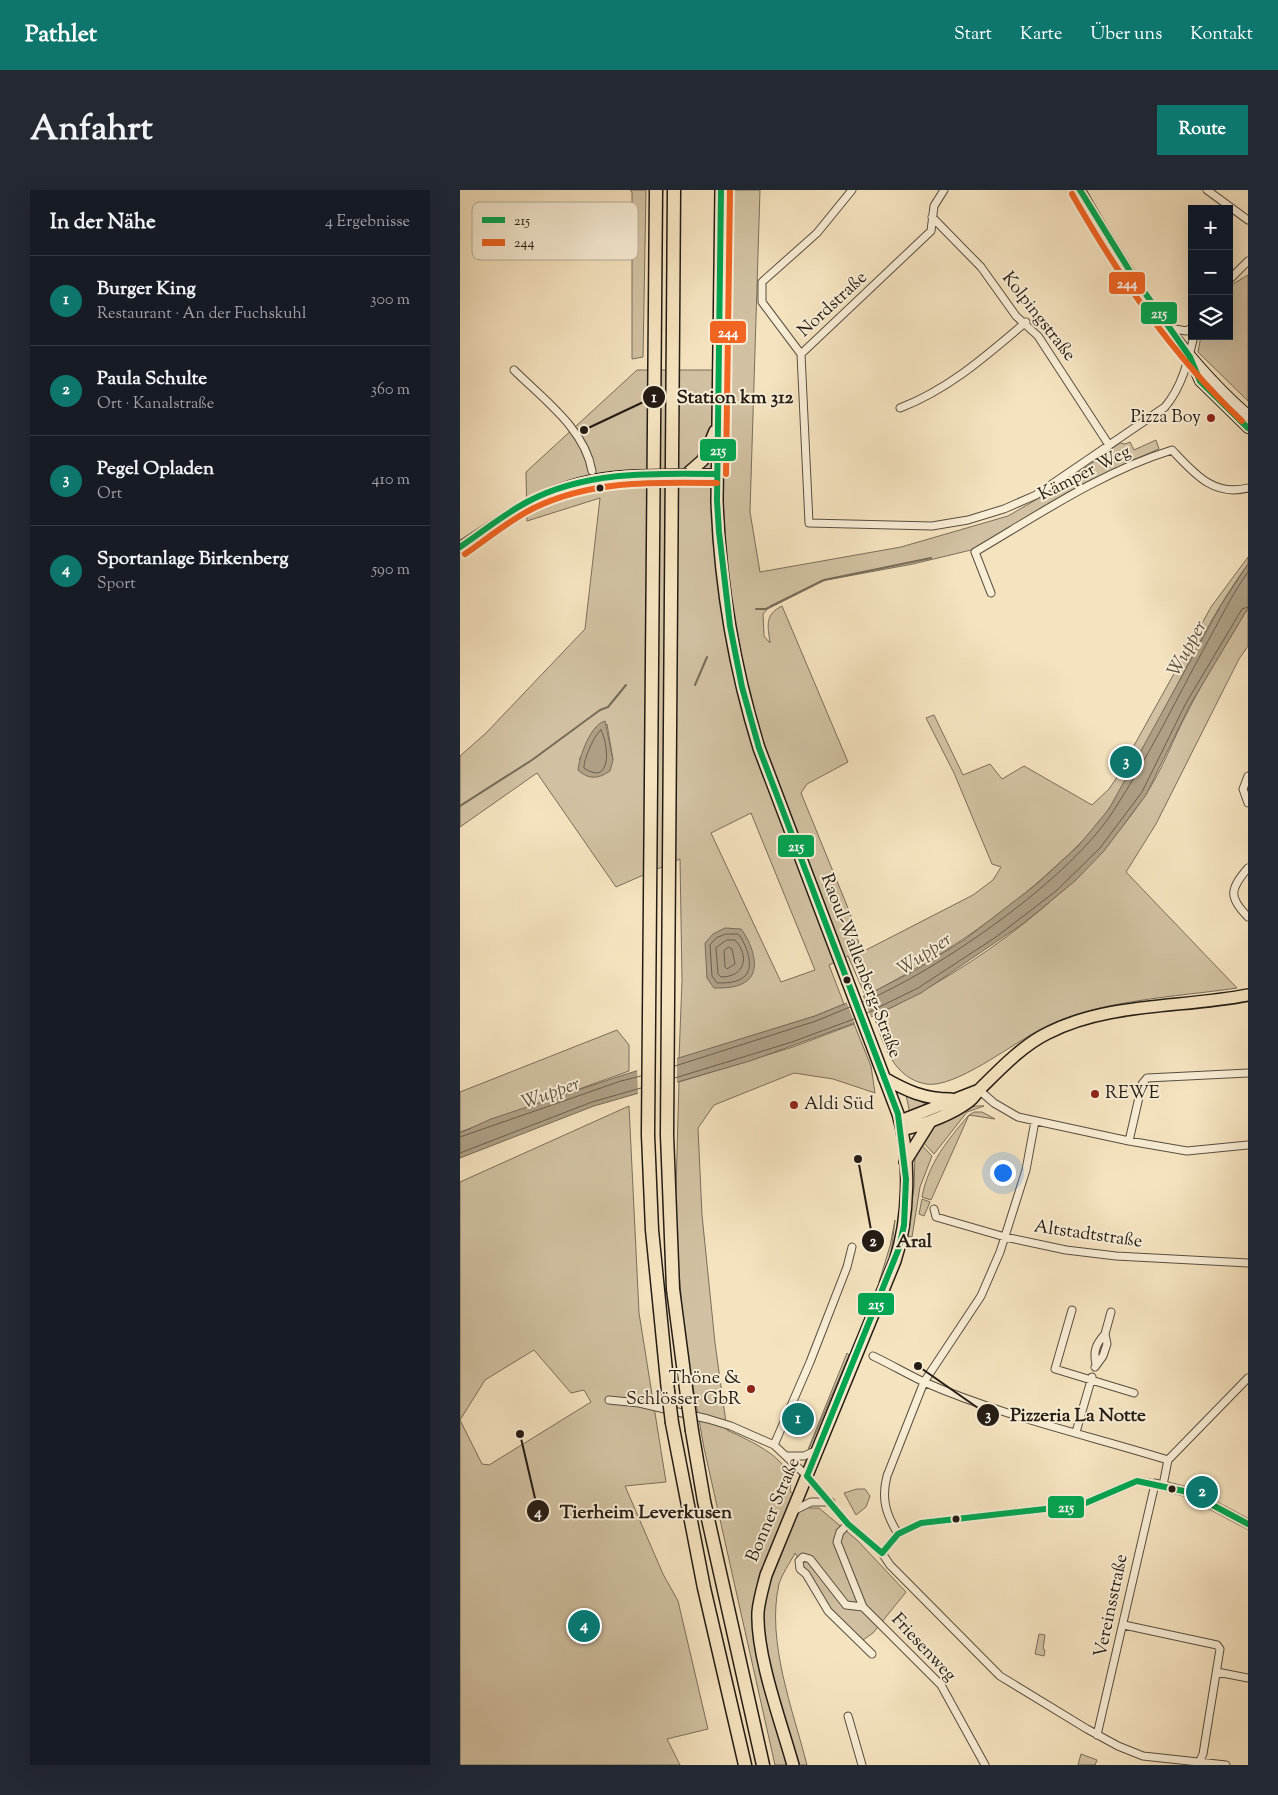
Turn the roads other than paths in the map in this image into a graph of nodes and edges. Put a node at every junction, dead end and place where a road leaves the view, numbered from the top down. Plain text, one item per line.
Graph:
1 (656, 190) edge
2 (674, 190) edge
3 (721, 190) edge
4 (852, 190) edge
5 (944, 190) edge
6 (1080, 190) edge
7 (1208, 190) edge
8 (932, 217) junction
9 (1248, 220) edge
10 (1248, 261) edge
11 (1233, 276) edge
12 (1026, 322) junction
13 (1170, 328) junction
14 (1188, 330) edge
15 (1193, 340) edge
16 (802, 354) junction
17 (1190, 357) junction
18 (514, 370) dead end
19 (900, 408) dead end
20 (1248, 415) edge
21 (718, 424) junction
22 (1248, 428) edge
23 (1109, 445) junction
24 (592, 471) dead end
25 (687, 474) junction
26 (717, 474) junction
27 (1248, 488) edge
28 (460, 547) edge
29 (991, 594) dead end
30 (1248, 776) edge
31 (1248, 803) edge
32 (1248, 868) edge
33 (1248, 917) edge
34 (1248, 995) edge
35 (1248, 1073) edge
36 (884, 1078) junction
37 (979, 1090) junction
38 (955, 1099) junction
39 (930, 1122) junction
40 (1035, 1122) junction
41 (901, 1125) junction
42 (1129, 1141) junction
43 (1248, 1145) edge
44 (905, 1162) junction
45 (934, 1209) dead end
46 (1006, 1237) junction
47 (852, 1248) dead end
48 (1248, 1263) edge
49 (1072, 1310) dead end
50 (1111, 1312) dead end
51 (873, 1356) dead end
52 (1096, 1365) dead end
53 (1092, 1378) junction
54 (1248, 1378) edge
55 (924, 1382) junction
56 (1134, 1393) dead end
57 (609, 1400) dead end
58 (1076, 1432) junction
59 (774, 1445) junction
60 (818, 1450) junction
61 (786, 1456) junction
62 (1168, 1460) junction
63 (807, 1476) junction
64 (1159, 1485) junction
65 (830, 1502) junction
66 (793, 1511) junction
67 (848, 1524) junction
68 (1248, 1524) edge
69 (898, 1534) junction
70 (882, 1553) junction
71 (863, 1606) junction
72 (1124, 1625) junction
73 (872, 1654) dead end
74 (1217, 1672) junction
75 (1248, 1678) edge
76 (848, 1716) dead end
77 (1097, 1735) junction
78 (982, 1764) edge
79 (1198, 1764) edge
80 (745, 1765) edge
81 (762, 1765) edge
82 (793, 1765) edge
83 (862, 1765) edge
84 (1226, 1765) edge

1 - 80 highway, bridge
2 - 81 highway, bridge
3 - 21 main road, Raoul-Wallenberg-Straße
4 - 16 street
5 - 8 street, Nordstraße
6 - 13 main road
7 - 9 street
8 - 12 street, Kolpingstraße
8 - 16 street, Nordstraße
10 - 11 street
12 - 19 street
12 - 23 street, Kolpingstraße
13 - 14 street
13 - 17 main road
15 - 17 street
16 - 23 street, Nordstraße
17 - 20 main road
17 - 22 main road
17 - 23 street
18 - 24 street
21 - 25 main road
21 - 26 main road, Raoul-Wallenberg-Straße
25 - 26 main road
25 - 28 main road, bridge
26 - 36 main road, Raoul-Wallenberg-Straße
27 - 29 street, Kämper Weg
30 - 31 street
32 - 33 street
34 - 37 main road
35 - 42 street
36 - 38 main road
36 - 41 main road, Bonner Straße
37 - 38 main road
37 - 39 main road
37 - 40 street
38 - 41 main road
39 - 41 main road
39 - 44 main road
40 - 42 street
40 - 46 street
41 - 44 main road, Bonner Straße
42 - 43 street
44 - 60 main road, Bonner Straße
45 - 46 street, Altstadtstraße
46 - 48 street, Altstadtstraße
46 - 55 street
47 - 59 street
49 - 53 street
50 - 52 street
51 - 55 street
53 - 56 street
53 - 58 street
54 - 62 street
55 - 58 street
55 - 69 street
57 - 59 street
58 - 62 street
59 - 61 street
60 - 61 street
60 - 63 main road, Bonner Straße
61 - 63 street
62 - 64 street, Vereinsstraße
63 - 65 street
63 - 66 main road, Bonner Straße
64 - 68 street
64 - 69 street
64 - 72 street, Vereinsstraße
65 - 66 street
65 - 67 street
66 - 82 main road, Bonner Straße
67 - 70 street
67 - 71 street, Friesenweg
69 - 70 street
70 - 77 street
71 - 73 street, Friesenweg
71 - 78 street, Friesenweg
72 - 74 street
72 - 77 street, Vereinsstraße
74 - 75 street
74 - 79 street
76 - 83 street
77 - 79 street
79 - 84 street

